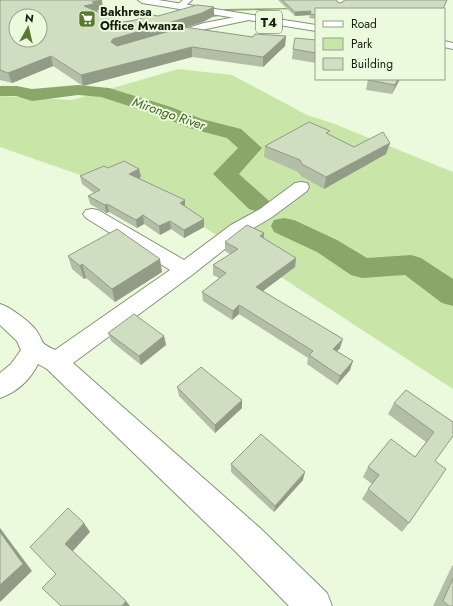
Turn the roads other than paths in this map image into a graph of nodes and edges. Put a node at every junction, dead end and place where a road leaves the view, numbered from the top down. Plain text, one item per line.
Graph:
1 (188, 0) edge
2 (150, 1) edge
3 (180, 6) junction
4 (246, 18) junction
5 (315, 28) edge
6 (155, 41) edge
7 (301, 187) dead end
8 (92, 214) dead end
9 (185, 270) junction
10 (0, 312) edge
11 (44, 356) junction
12 (0, 387) edge
13 (314, 606) edge

1 - 3 main road
2 - 3 main road, T4
3 - 4 main road, T4
4 - 5 main road, T4
4 - 6 main road
7 - 9 main road
8 - 9 main road
9 - 11 main road
10 - 11 main road
11 - 12 main road
11 - 13 main road

